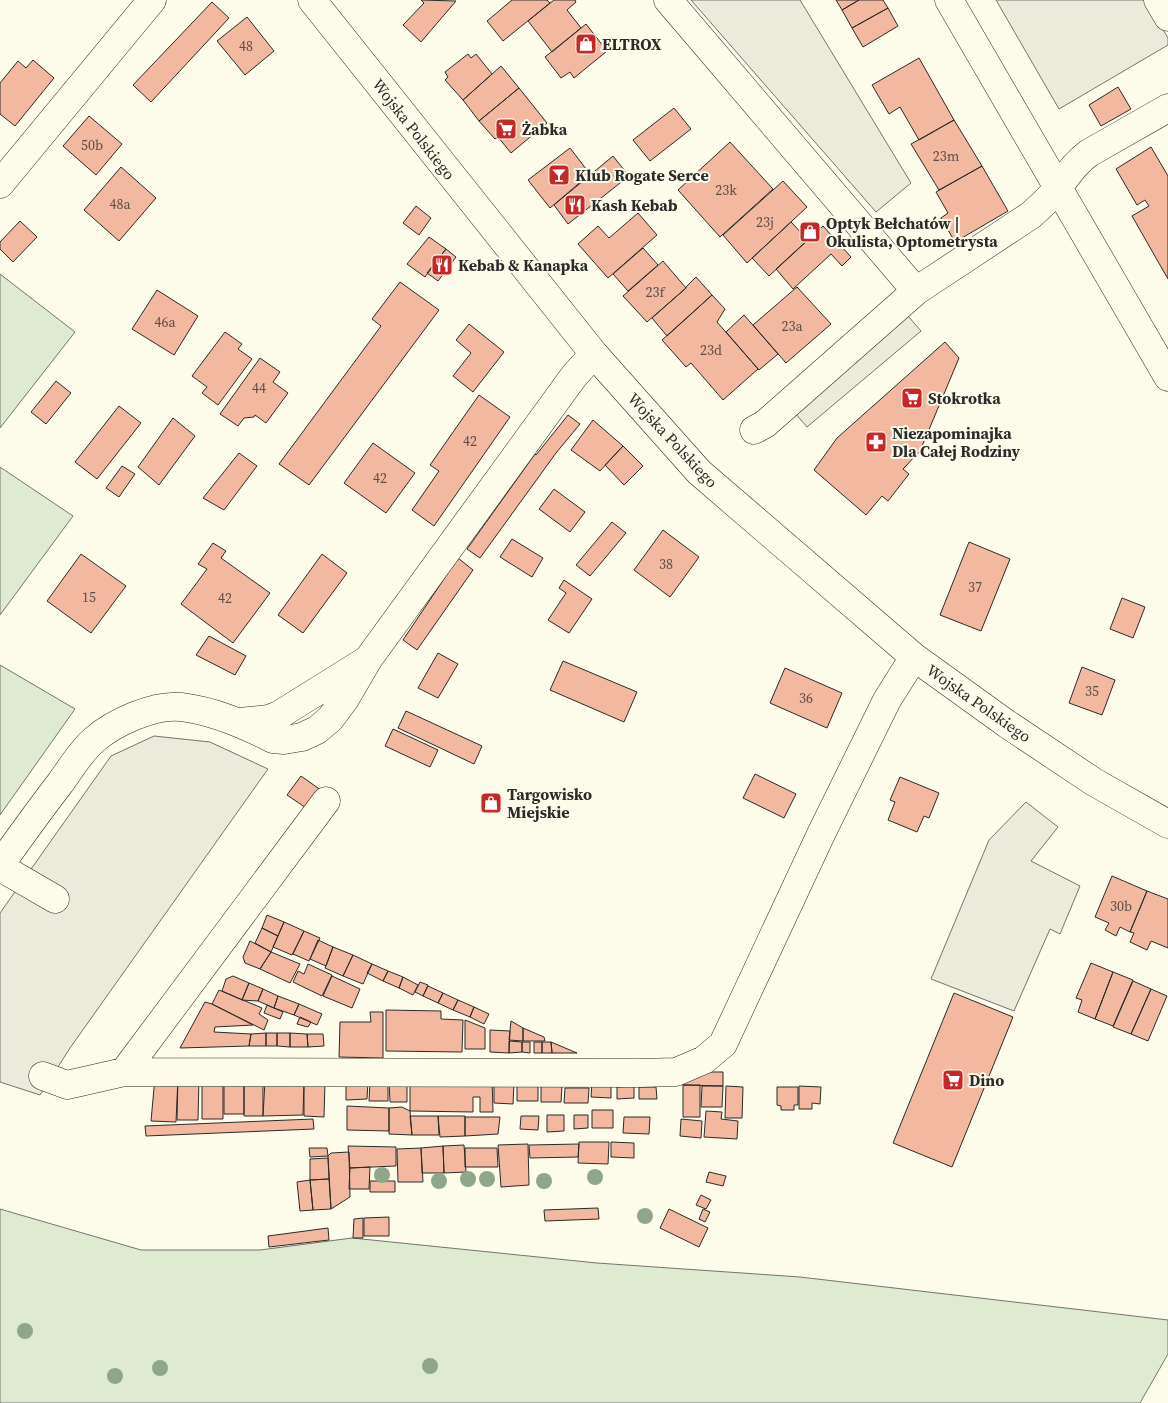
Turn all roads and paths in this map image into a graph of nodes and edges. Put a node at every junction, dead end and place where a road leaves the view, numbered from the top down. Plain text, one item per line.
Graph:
1 (152, 0) edge
2 (312, 0) edge
3 (668, 0) edge
4 (949, 0) edge
5 (1158, 0) edge
6 (1168, 17) edge
7 (1168, 108) edge
8 (0, 184) edge
9 (1057, 189) junction
10 (916, 291) junction
11 (594, 354) junction
12 (1168, 376) edge
13 (754, 430) dead end
14 (914, 657) junction
15 (326, 801) dead end
16 (1168, 824) edge
17 (0, 866) edge
18 (55, 899) dead end
19 (124, 1072) junction
20 (43, 1076) dead end

1 - 8 street
2 - 11 street, Wojska Polskiego
3 - 10 street
4 - 9 street
5 - 6 street
7 - 9 street
9 - 10 street
9 - 12 street
10 - 13 street
11 - 14 street, Wojska Polskiego
11 - 17 street
14 - 16 street, Wojska Polskiego
14 - 19 street
15 - 19 street
17 - 18 street
19 - 20 street

